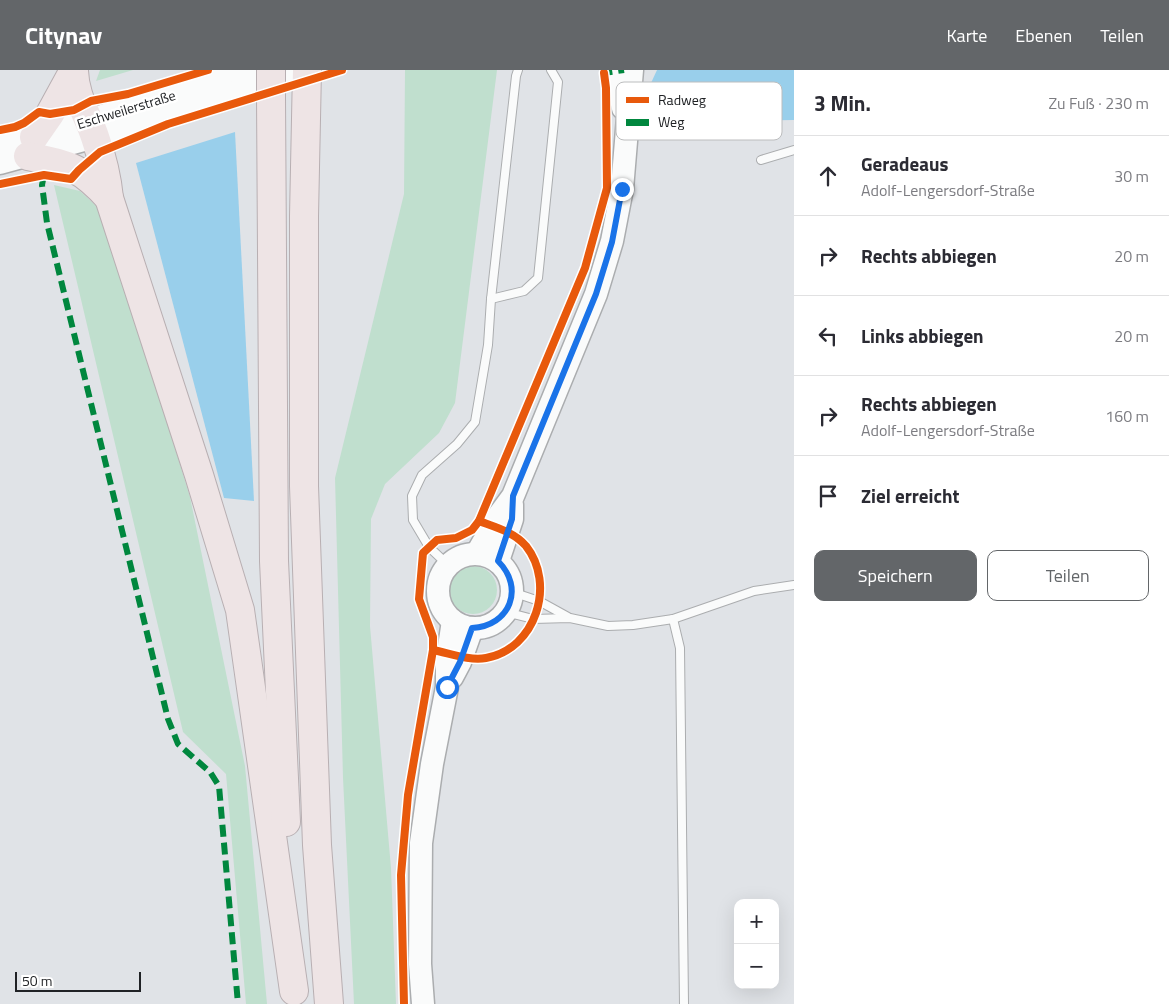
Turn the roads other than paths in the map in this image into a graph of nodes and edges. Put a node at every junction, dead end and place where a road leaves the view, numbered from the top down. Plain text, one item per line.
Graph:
1 (74, 70) edge
2 (251, 70) edge
3 (271, 70) edge
4 (518, 70) edge
5 (551, 70) edge
6 (305, 76) edge
7 (92, 129) junction
8 (627, 140) edge
9 (0, 145) edge
10 (31, 147) junction
11 (794, 150) edge
12 (761, 160) dead end
13 (0, 163) edge
14 (109, 198) junction
15 (491, 299) junction
16 (488, 557) junction
17 (448, 565) junction
18 (794, 585) edge
19 (509, 602) junction
20 (570, 618) junction
21 (673, 619) junction
22 (462, 625) junction
23 (295, 997) edge
24 (329, 1004) edge
25 (424, 1004) edge
26 (684, 1004) edge

1 - 7 highway
1 - 10 highway
2 - 7 street, Eschweilerstraße
3 - 23 highway, bridge
4 - 15 lane
5 - 15 lane
6 - 7 street, Eschweilerstraße
6 - 24 highway
7 - 10 street, Eschweilerstraße
7 - 14 highway
8 - 16 street
9 - 10 street, Eschweilerstraße
10 - 13 street
10 - 14 highway
11 - 12 lane
14 - 23 highway
15 - 17 lane
16 - 17 street
16 - 19 street
17 - 22 street
18 - 21 lane
19 - 20 lane
19 - 20 lane
19 - 22 street
20 - 21 lane
21 - 26 lane
22 - 25 street

